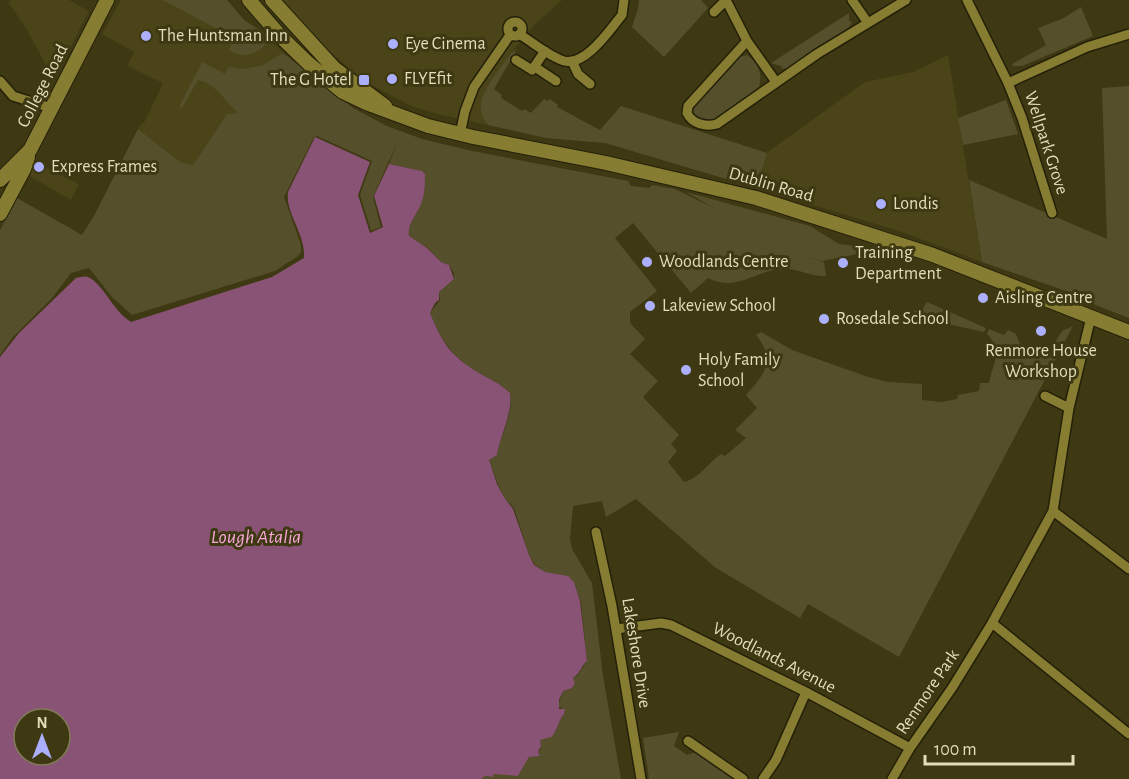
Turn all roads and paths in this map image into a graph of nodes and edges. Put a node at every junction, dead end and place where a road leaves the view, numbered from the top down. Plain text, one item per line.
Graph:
1 (107, 0) edge
2 (249, 0) edge
3 (272, 0) edge
4 (624, 0) edge
5 (726, 0) edge
6 (852, 0) edge
7 (906, 0) edge
8 (967, 0) edge
9 (714, 12) dead end
10 (868, 22) junction
11 (1129, 34) edge
12 (747, 41) junction
13 (545, 51) junction
14 (516, 60) dead end
15 (572, 62) junction
16 (535, 68) junction
17 (0, 81) edge
18 (556, 81) dead end
19 (776, 82) junction
20 (1008, 83) junction
21 (590, 84) dead end
22 (51, 108) junction
23 (392, 111) junction
24 (460, 134) junction
25 (30, 150) junction
26 (0, 180) edge
27 (1052, 213) dead end
28 (0, 214) edge
29 (1091, 317) junction
30 (1129, 332) edge
31 (1045, 396) dead end
32 (1069, 408) junction
33 (1053, 511) junction
34 (596, 532) dead end
35 (1129, 569) edge
36 (992, 624) junction
37 (616, 629) junction
38 (806, 692) junction
39 (1129, 734) edge
40 (688, 741) dead end
41 (910, 748) junction
42 (640, 779) edge
43 (743, 779) edge
44 (763, 779) edge
45 (892, 779) edge

1 - 22 main road, College Road
2 - 23 main road, Dublin Road
3 - 23 main road, Dublin Road
4 - 15 street
5 - 9 street
5 - 12 street
6 - 10 street
7 - 10 street
8 - 20 street, Wellpark Grove
10 - 19 street
11 - 20 street, Wellpark Grove
12 - 19 street
12 - 19 street
13 - 15 street
13 - 16 street
13 - 24 street
14 - 16 street
15 - 21 street
16 - 18 street
17 - 22 street
20 - 27 street, Wellpark Grove
22 - 25 main road, College Road
23 - 24 main road, Dublin Road
24 - 29 main road, Dublin Road
25 - 26 main road, College Road
25 - 28 main road
29 - 30 main road, Dublin Road
29 - 32 street, Renmore Park
31 - 32 street
32 - 33 street, Renmore Park
33 - 35 street
33 - 36 street, Renmore Park
34 - 37 street, Lakeshore Drive
36 - 39 street
36 - 41 street, Renmore Park
37 - 38 street, Woodlands Avenue
37 - 42 street, Lakeshore Drive
38 - 41 street, Woodlands Avenue
38 - 44 street
40 - 43 street
41 - 45 street, Renmore Park

